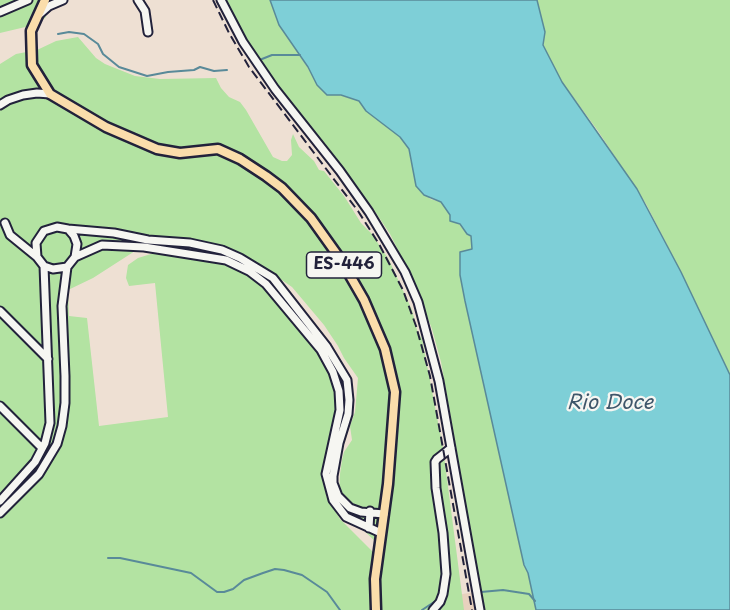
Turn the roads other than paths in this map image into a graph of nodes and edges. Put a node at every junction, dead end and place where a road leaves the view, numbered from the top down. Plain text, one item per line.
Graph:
1 (28, 0) edge
2 (45, 0) edge
3 (63, 0) edge
4 (138, 0) edge
5 (221, 0) edge
6 (0, 12) edge
7 (38, 15) junction
8 (148, 32) dead end
9 (50, 94) junction
10 (0, 105) edge
11 (5, 223) dead end
12 (68, 229) junction
13 (166, 240) junction
14 (166, 250) junction
15 (37, 257) junction
16 (75, 257) junction
17 (44, 266) junction
18 (67, 267) junction
19 (0, 311) edge
20 (48, 359) junction
21 (0, 406) edge
22 (42, 448) junction
23 (451, 448) junction
24 (1, 498) edge
25 (370, 511) junction
26 (0, 513) edge
27 (384, 514) junction
28 (369, 528) junction
29 (381, 533) junction
30 (376, 610) edge
31 (433, 610) edge
32 (480, 610) edge

1 - 6 street
2 - 7 main road, ES-446
3 - 7 street
4 - 8 street
5 - 23 street
7 - 9 main road, ES-446
9 - 10 street
9 - 27 main road, ES-446
11 - 15 street
12 - 13 street
12 - 15 street
12 - 16 street
13 - 14 street
13 - 25 street
14 - 16 street
14 - 28 street
15 - 17 street
16 - 18 street
17 - 18 street
17 - 20 street
18 - 26 street
19 - 20 street
20 - 22 street
21 - 22 street
22 - 24 street
23 - 31 street
23 - 32 street
25 - 27 street
25 - 28 street
27 - 29 main road, ES-446
28 - 29 street
29 - 30 main road, ES-446

